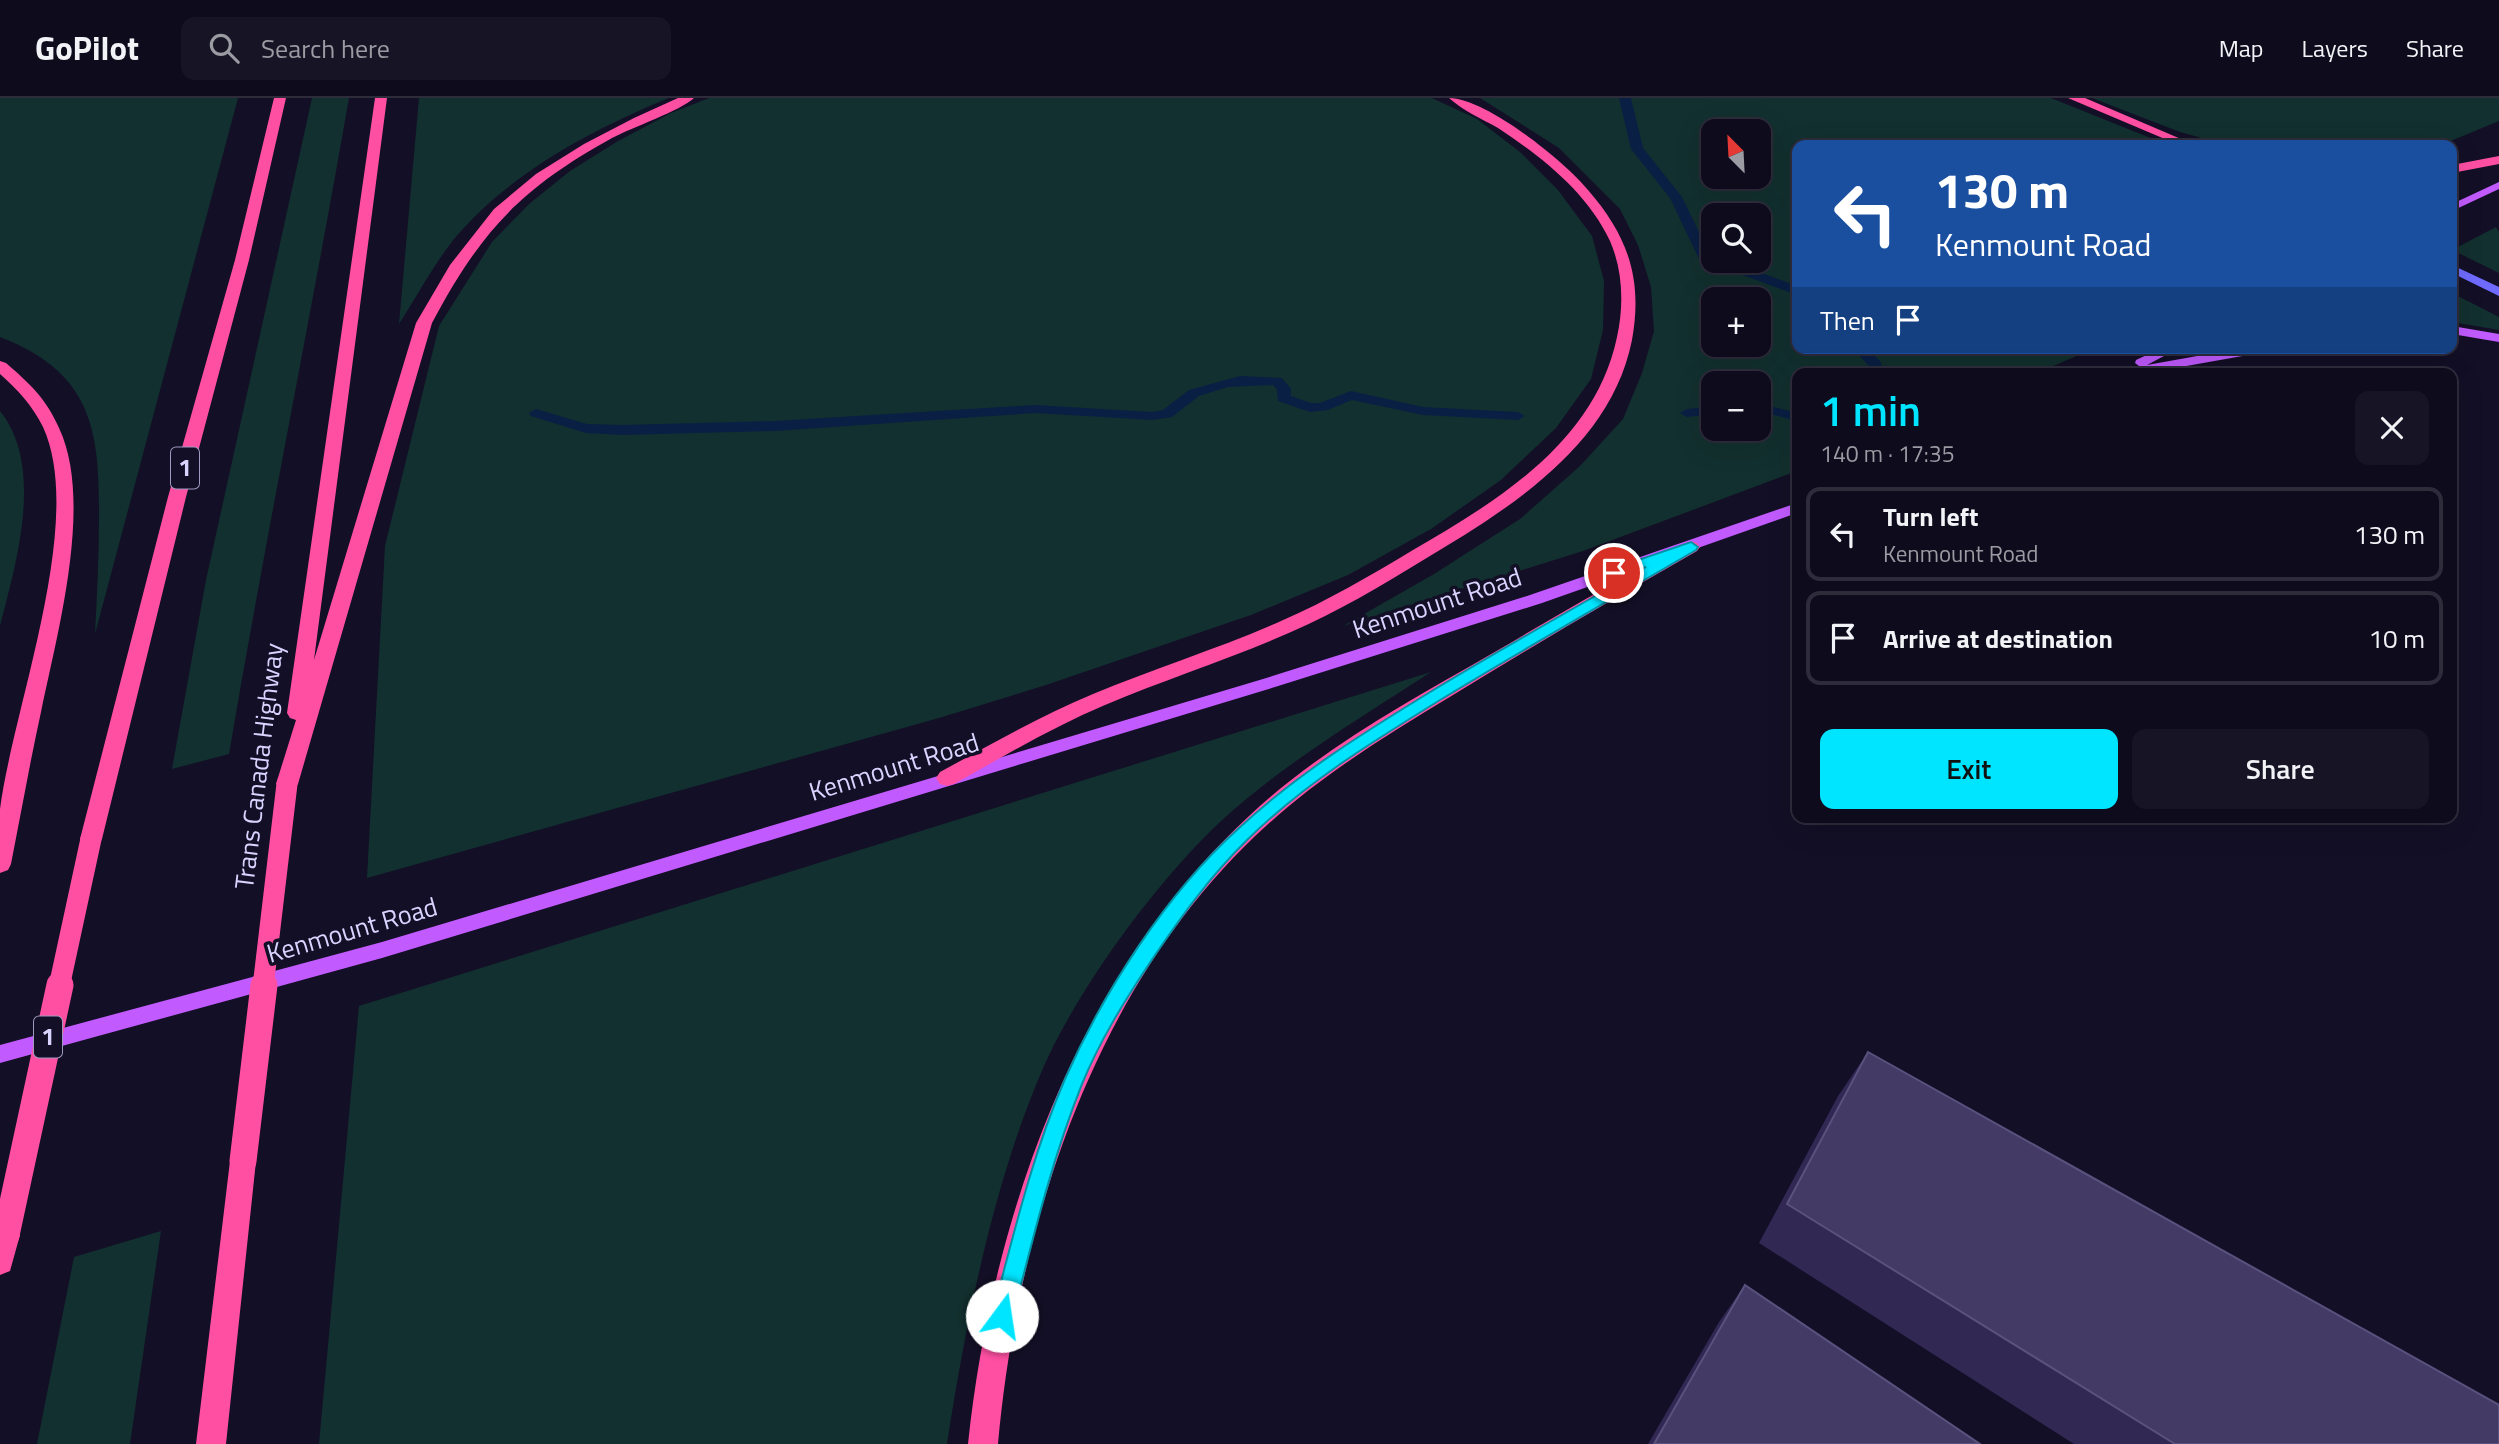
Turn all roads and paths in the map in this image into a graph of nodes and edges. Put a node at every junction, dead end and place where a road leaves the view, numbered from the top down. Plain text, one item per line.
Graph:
1 (280, 98) edge
2 (381, 98) edge
3 (688, 98) edge
4 (1455, 98) edge
5 (2074, 98) edge
6 (2167, 136) junction
7 (2177, 140) edge
8 (2183, 140) edge
9 (2499, 160) edge
10 (2457, 168) edge
11 (2499, 185) edge
12 (2457, 206) edge
13 (2457, 271) edge
14 (2499, 292) edge
15 (2457, 331) edge
16 (2499, 338) edge
17 (2161, 354) edge
18 (2231, 354) edge
19 (0, 366) edge
20 (2132, 368) edge
21 (2151, 368) edge
22 (1792, 510) edge
23 (1691, 547) junction
24 (947, 778) junction
25 (287, 784) junction
26 (0, 863) edge
27 (0, 1054) edge
28 (3, 1248) edge
29 (211, 1444) edge
30 (983, 1444) edge

1 - 28 highway, 1, bridge
2 - 25 highway, Trans Canada Highway
3 - 25 highway
4 - 24 highway
5 - 6 highway
6 - 7 highway
6 - 8 highway
9 - 10 highway
11 - 12 main road
13 - 14 main road
15 - 16 main road
17 - 20 main road
18 - 21 main road
19 - 26 highway
22 - 23 main road, Kenmount Road
23 - 24 main road, Kenmount Road
23 - 30 highway
24 - 27 main road, Kenmount Road
25 - 29 highway, Trans Canada Highway, bridge

